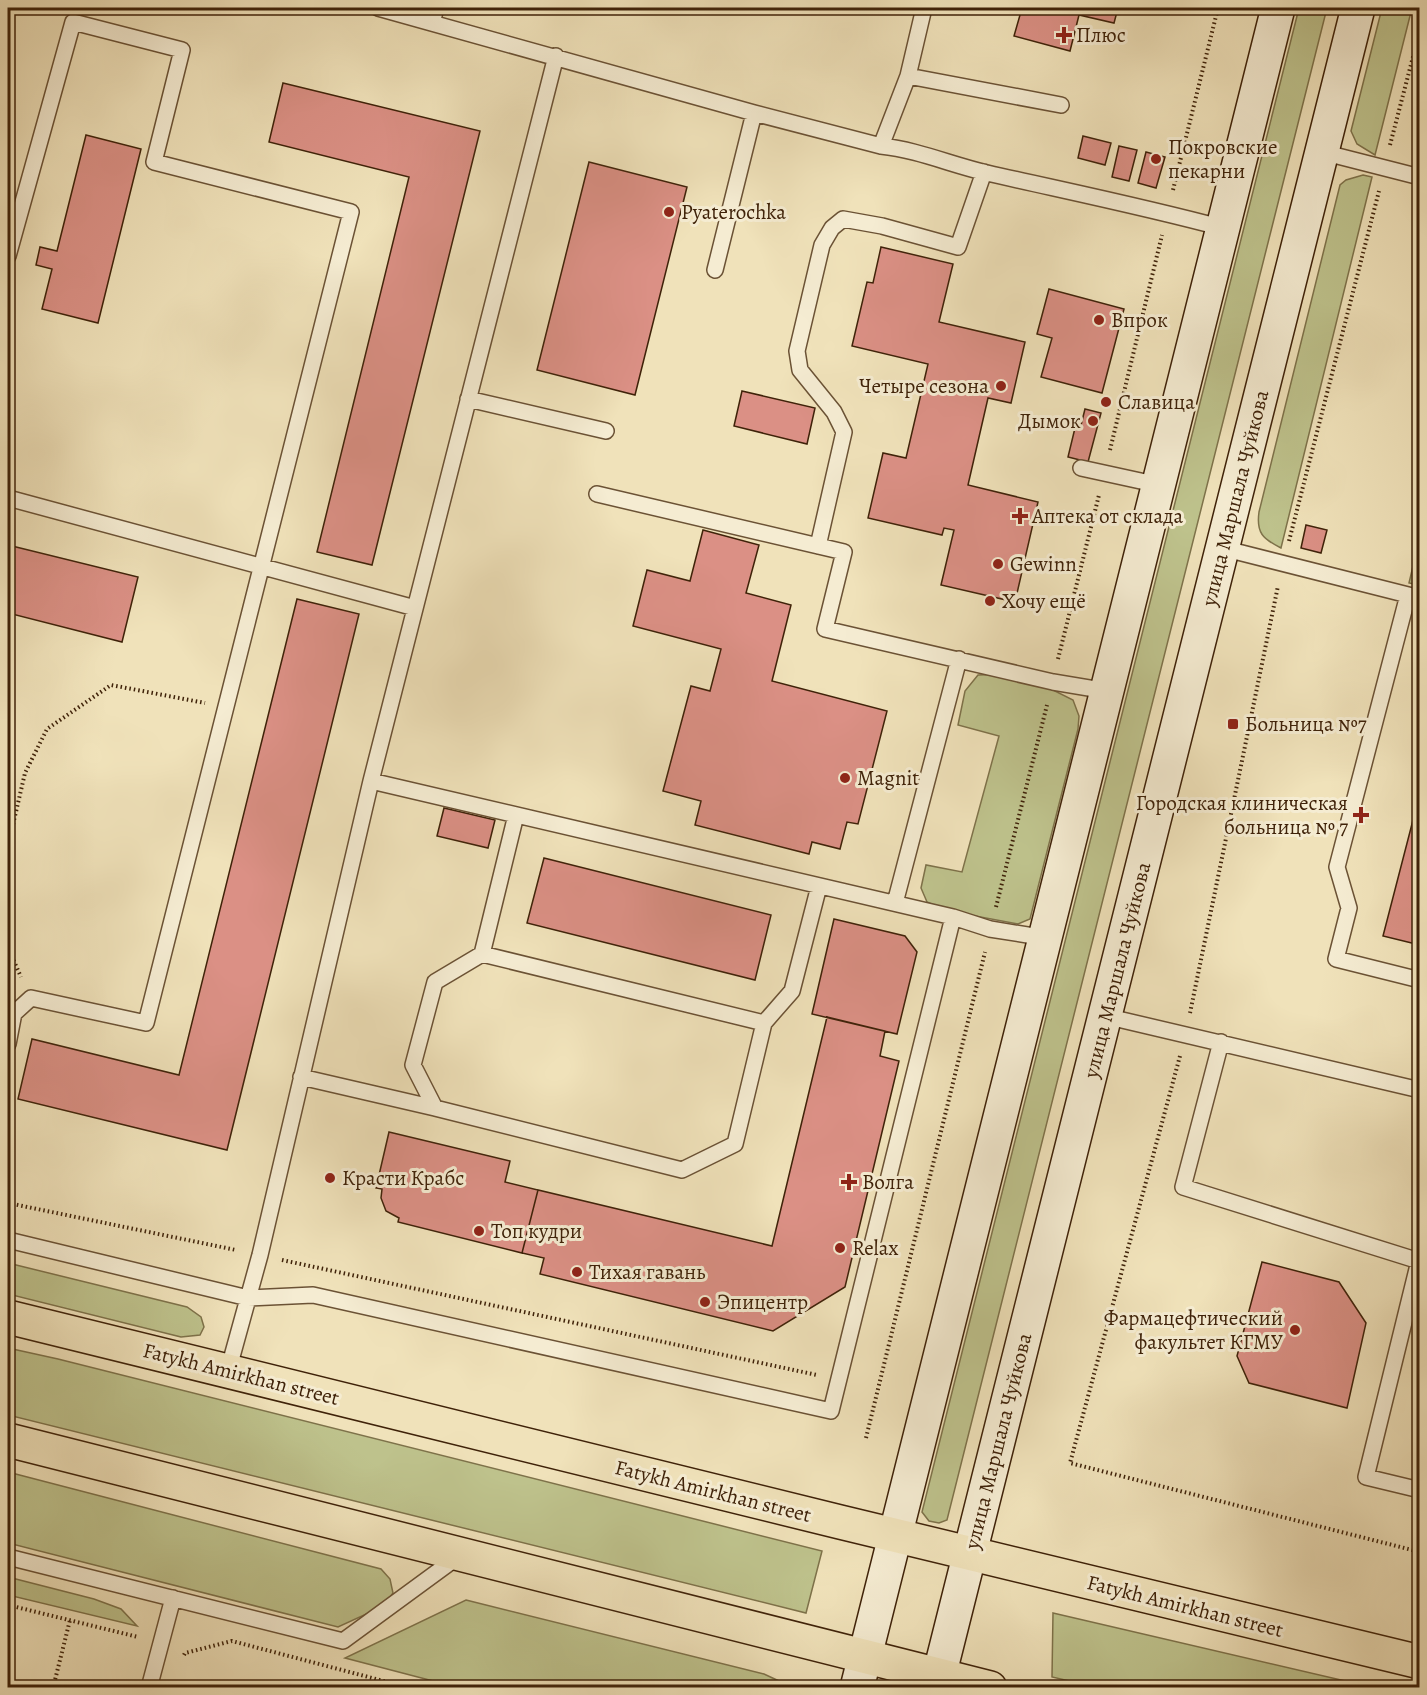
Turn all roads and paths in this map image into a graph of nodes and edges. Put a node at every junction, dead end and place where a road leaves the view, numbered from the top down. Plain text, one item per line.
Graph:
1 (378, 8) edge
2 (436, 8) edge
3 (924, 8) edge
4 (1218, 8) edge
5 (1278, 8) edge
6 (1358, 8) edge
7 (432, 23) junction
8 (1419, 30) edge
9 (556, 56) junction
10 (908, 76) junction
11 (1061, 105) dead end
12 (754, 113) junction
13 (881, 146) junction
14 (1322, 152) junction
15 (1385, 168) junction
16 (984, 172) junction
17 (1419, 177) edge
18 (1168, 213) junction
19 (1223, 228) junction
20 (8, 256) edge
21 (715, 270) dead end
22 (468, 399) junction
23 (606, 431) dead end
24 (1081, 468) dead end
25 (1104, 473) junction
26 (1159, 485) junction
27 (597, 494) dead end
28 (8, 498) edge
29 (818, 546) junction
30 (1222, 548) junction
31 (1283, 563) junction
32 (261, 566) junction
33 (1414, 596) edge
34 (415, 608) junction
35 (959, 659) junction
36 (1053, 682) junction
37 (1107, 691) junction
38 (226, 707) junction
39 (371, 781) junction
40 (516, 815) junction
41 (8, 846) edge
42 (819, 886) junction
43 (895, 903) junction
44 (952, 917) junction
45 (990, 929) junction
46 (1046, 938) junction
47 (8, 948) edge
48 (482, 954) junction
49 (1419, 980) edge
50 (31, 998) junction
51 (11, 1016) edge
52 (1105, 1016) junction
53 (764, 1023) junction
54 (1185, 1034) junction
55 (1221, 1042) junction
56 (8, 1044) edge
57 (301, 1077) junction
58 (1419, 1090) edge
59 (435, 1108) junction
60 (8, 1203) edge
61 (8, 1240) edge
62 (260, 1255) junction
63 (248, 1298) junction
64 (8, 1317) edge
65 (228, 1371) junction
66 (838, 1380) junction
67 (866, 1438) dead end
68 (8, 1440) edge
69 (1419, 1490) edge
70 (897, 1535) junction
71 (1419, 1552) edge
72 (463, 1554) junction
73 (970, 1554) junction
74 (8, 1557) edge
75 (173, 1598) junction
76 (8, 1605) edge
77 (70, 1620) junction
78 (161, 1642) junction
79 (184, 1653) junction
80 (1419, 1662) edge
81 (181, 1665) dead end
82 (861, 1672) edge
83 (938, 1681) edge
84 (53, 1688) edge
85 (149, 1688) edge
86 (410, 1688) edge
87 (990, 1688) edge

1 - 7 lane
2 - 7 lane
3 - 10 lane
4 - 18 path
5 - 19 main road
6 - 14 main road, улица Маршала Чуйкова
7 - 9 lane
8 - 15 path
9 - 12 lane
9 - 22 lane
10 - 11 lane
10 - 13 lane
12 - 13 lane
12 - 21 lane
13 - 16 lane
14 - 15 lane
14 - 30 main road, улица Маршала Чуйкова
15 - 17 lane
15 - 31 path
16 - 18 lane
16 - 29 lane
18 - 19 lane
18 - 25 path
19 - 26 main road
20 - 32 lane
22 - 23 lane
22 - 34 lane
24 - 25 lane
25 - 26 lane
25 - 36 path
26 - 37 main road
27 - 29 lane
28 - 32 lane
29 - 35 lane
30 - 31 lane
30 - 52 main road, улица Маршала Чуйкова
31 - 33 lane
31 - 54 path
32 - 34 lane
32 - 38 lane
33 - 49 lane
34 - 39 lane
35 - 36 lane
35 - 43 lane
36 - 37 lane
36 - 45 path
37 - 46 main road
38 - 41 path
38 - 50 lane
39 - 40 lane
39 - 57 lane
40 - 42 lane
40 - 48 lane
42 - 43 lane
42 - 53 lane
43 - 44 lane
44 - 45 lane
44 - 66 lane
45 - 46 lane
45 - 67 path
46 - 70 main road
47 - 50 path
48 - 53 lane
48 - 59 lane
50 - 51 lane
51 - 56 lane
52 - 54 lane
52 - 73 main road, улица Маршала Чуйкова
53 - 59 lane
54 - 55 lane
54 - 71 path
55 - 58 lane
55 - 69 lane
57 - 59 lane
57 - 62 lane
60 - 62 path
61 - 63 lane
62 - 63 lane
62 - 66 path
63 - 65 lane
63 - 66 lane
64 - 65 main road, Fatykh Amirkhan street
65 - 70 main road, Fatykh Amirkhan street
68 - 72 main road
70 - 73 main road, Fatykh Amirkhan street
70 - 82 main road
72 - 75 lane
72 - 82 main road
73 - 80 main road, Fatykh Amirkhan street
73 - 83 main road, улица Маршала Чуйкова
74 - 75 lane
75 - 78 lane
76 - 77 path
77 - 78 path
77 - 84 path
78 - 79 path
78 - 85 lane
79 - 81 path
79 - 86 path
82 - 83 main road
83 - 87 main road

